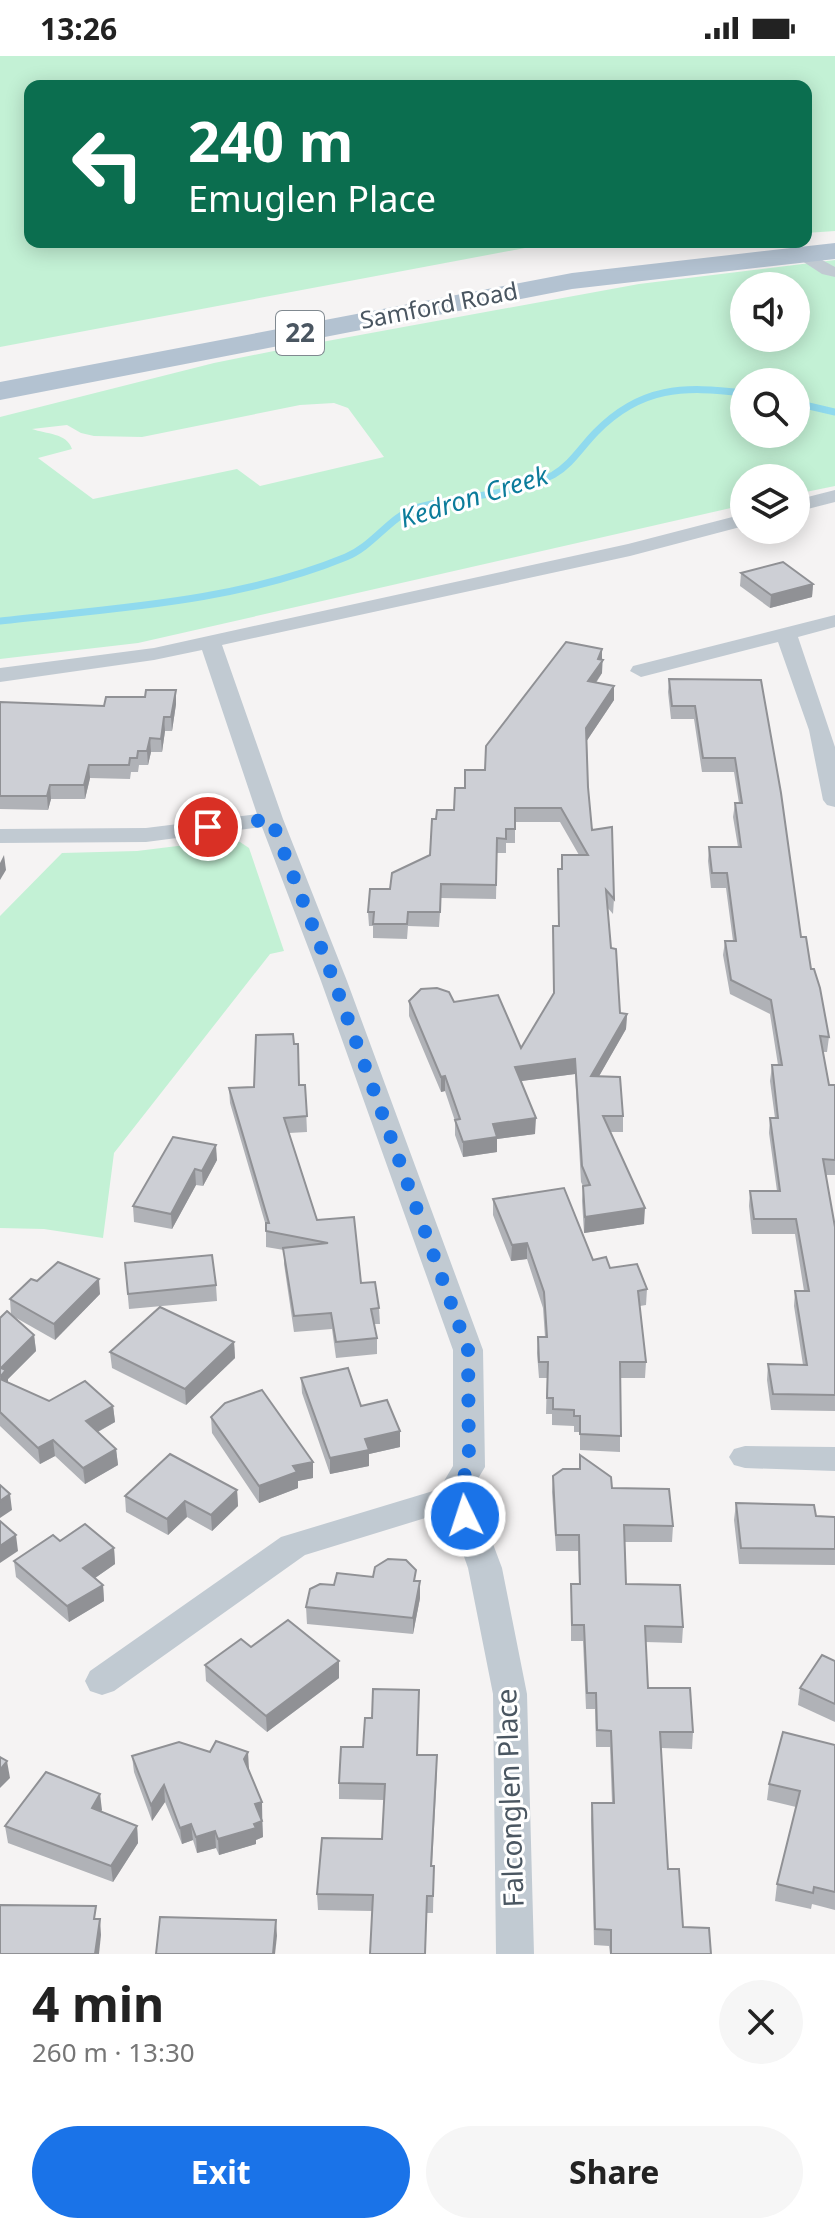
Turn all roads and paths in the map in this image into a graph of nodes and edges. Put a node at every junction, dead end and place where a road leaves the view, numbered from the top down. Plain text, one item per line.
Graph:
1 (835, 251) edge
2 (802, 254) junction
3 (835, 272) edge
4 (0, 391) edge
5 (835, 496) edge
6 (810, 502) edge
7 (730, 524) edge
8 (835, 621) edge
9 (786, 634) junction
10 (210, 641) junction
11 (641, 671) dead end
12 (0, 675) edge
13 (828, 730) edge
14 (835, 800) edge
15 (271, 819) junction
16 (0, 836) edge
17 (745, 1457) dead end
18 (835, 1459) edge
19 (459, 1496) junction
20 (102, 1681) dead end
21 (515, 1954) edge

1 - 2 main road, Samford Road / 22
2 - 3 street
2 - 4 main road, Samford Road / 22
5 - 6 street
7 - 10 street
8 - 9 street
9 - 11 street
9 - 13 street
10 - 12 street
10 - 15 street
13 - 14 street
15 - 16 street
15 - 19 street
17 - 18 street
19 - 20 street
19 - 21 street, Falconglen Place

